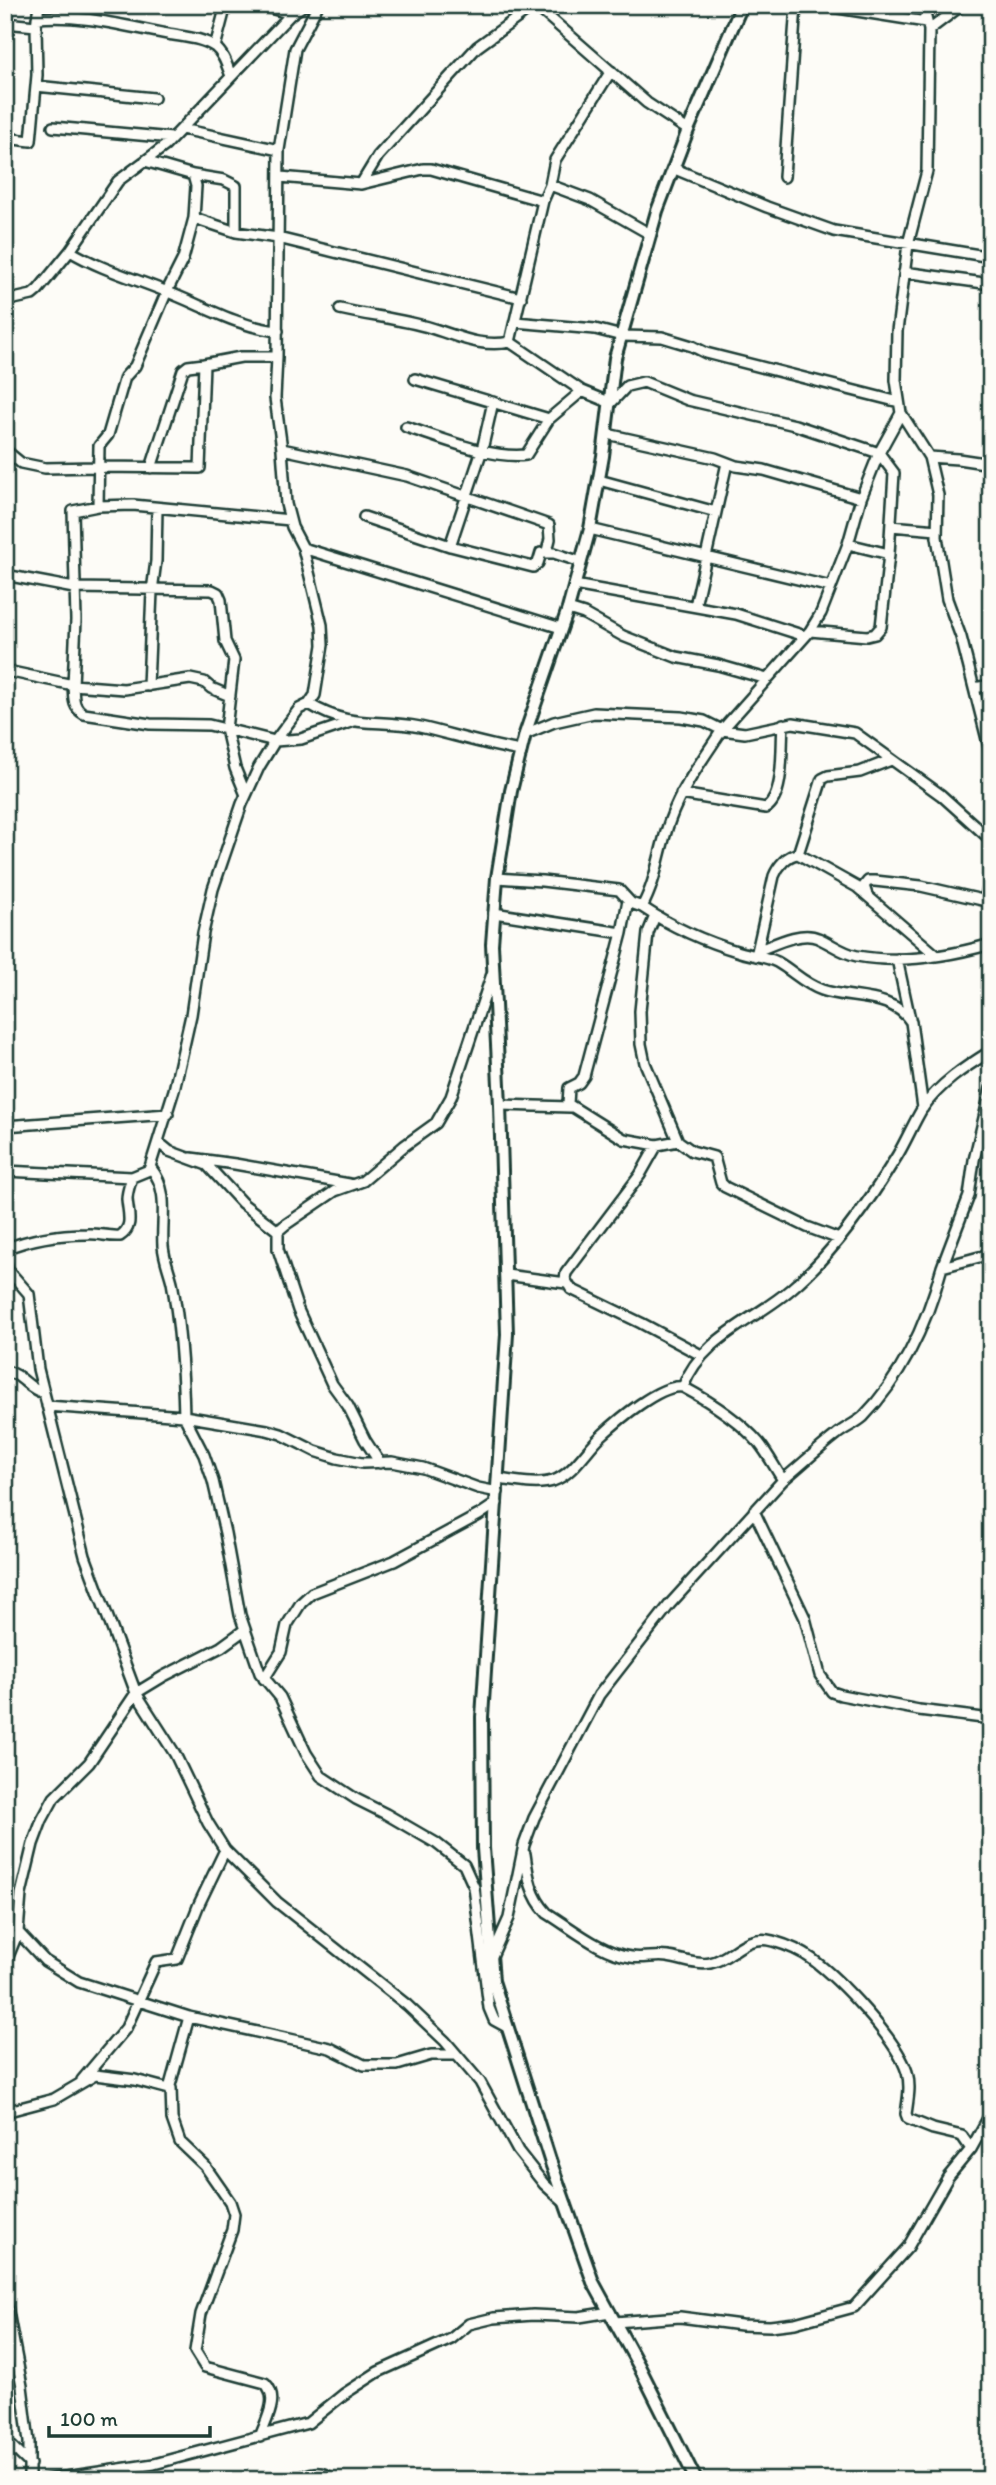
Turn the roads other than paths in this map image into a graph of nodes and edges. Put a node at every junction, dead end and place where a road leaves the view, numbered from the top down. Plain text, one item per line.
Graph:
1 (39, 5) edge
2 (226, 5) edge
3 (260, 5) edge
4 (304, 5) edge
5 (318, 5) edge
6 (535, 5) edge
7 (742, 5) edge
8 (796, 5) edge
9 (819, 5) edge
10 (923, 5) edge
11 (962, 5) edge
12 (290, 14) junction
13 (37, 22) junction
14 (5, 23) edge
15 (927, 26) junction
16 (215, 47) junction
17 (611, 71) junction
18 (232, 76) junction
19 (36, 86) junction
20 (154, 98) dead end
21 (53, 127) dead end
22 (182, 129) junction
23 (688, 130) junction
24 (5, 138) edge
25 (172, 138) junction
26 (279, 150) junction
27 (145, 161) junction
28 (675, 169) junction
29 (193, 175) junction
30 (280, 177) junction
31 (784, 177) dead end
32 (361, 184) junction
33 (550, 185) junction
34 (543, 201) junction
35 (194, 218) junction
36 (236, 232) junction
37 (650, 234) junction
38 (278, 238) junction
39 (908, 244) junction
40 (70, 251) junction
41 (991, 257) edge
42 (904, 272) junction
43 (991, 284) edge
44 (167, 291) junction
45 (521, 298) junction
46 (5, 301) edge
47 (340, 309) dead end
48 (515, 322) junction
49 (278, 331) junction
50 (622, 336) junction
51 (510, 342) junction
52 (277, 357) junction
53 (204, 364) junction
54 (415, 379) dead end
55 (582, 391) junction
56 (494, 402) junction
57 (611, 402) junction
58 (900, 402) junction
59 (901, 413) junction
60 (549, 419) junction
61 (406, 427) dead end
62 (607, 433) junction
63 (282, 449) junction
64 (5, 450) edge
65 (482, 450) junction
66 (879, 453) junction
67 (929, 457) junction
68 (727, 463) junction
69 (991, 464) edge
70 (97, 467) junction
71 (151, 468) junction
72 (599, 480) junction
73 (466, 498) junction
74 (861, 498) junction
75 (97, 506) junction
76 (157, 508) junction
77 (716, 512) junction
78 (364, 517) dead end
79 (290, 520) junction
80 (891, 526) junction
81 (590, 529) junction
82 (937, 530) junction
83 (848, 544) junction
84 (450, 546) junction
85 (303, 548) junction
86 (547, 551) junction
87 (889, 554) junction
88 (705, 558) junction
89 (581, 562) junction
90 (5, 575) edge
91 (574, 585) junction
92 (831, 587) junction
93 (74, 588) junction
94 (152, 591) junction
95 (695, 606) junction
96 (568, 609) junction
97 (561, 628) junction
98 (807, 633) junction
99 (5, 673) edge
100 (766, 679) junction
101 (74, 685) junction
102 (991, 685) edge
103 (148, 686) junction
104 (974, 688) junction
105 (230, 696) junction
106 (309, 704) junction
107 (351, 722) junction
108 (783, 724) junction
109 (226, 729) junction
110 (722, 730) junction
111 (987, 731) edge
112 (525, 734) junction
113 (275, 741) junction
114 (521, 751) junction
115 (991, 755) edge
116 (891, 760) junction
117 (246, 794) junction
118 (681, 794) junction
119 (991, 840) edge
120 (798, 854) junction
121 (991, 877) edge
122 (497, 878) junction
123 (868, 897) junction
124 (628, 900) junction
125 (988, 901) edge
126 (642, 907) junction
127 (494, 913) junction
128 (655, 916) junction
129 (622, 933) junction
130 (991, 944) edge
131 (756, 954) junction
132 (936, 955) junction
133 (897, 959) junction
134 (494, 969) junction
135 (911, 1022) junction
136 (991, 1051) edge
137 (991, 1087) edge
138 (500, 1105) junction
139 (570, 1107) junction
140 (923, 1108) junction
141 (168, 1114) junction
142 (5, 1126) edge
143 (678, 1141) junction
144 (158, 1142) junction
145 (657, 1145) junction
146 (191, 1158) junction
147 (150, 1168) junction
148 (5, 1171) edge
149 (132, 1177) junction
150 (354, 1185) junction
151 (278, 1231) junction
152 (839, 1238) junction
153 (5, 1248) edge
154 (991, 1251) edge
155 (5, 1258) edge
156 (942, 1267) junction
157 (7, 1270) edge
158 (506, 1275) junction
159 (566, 1283) junction
160 (701, 1355) junction
161 (5, 1371) edge
162 (683, 1387) junction
163 (44, 1393) junction
164 (47, 1406) junction
165 (184, 1416) junction
166 (380, 1463) junction
167 (499, 1479) junction
168 (783, 1480) junction
169 (498, 1497) junction
170 (754, 1511) junction
171 (243, 1630) junction
172 (264, 1679) junction
173 (136, 1693) junction
174 (991, 1719) edge
175 (524, 1845) junction
176 (225, 1850) junction
177 (18, 1932) junction
178 (492, 1956) junction
179 (5, 1964) edge
180 (140, 2002) junction
181 (189, 2017) junction
182 (505, 2026) junction
183 (457, 2055) junction
184 (82, 2080) junction
185 (171, 2088) junction
186 (5, 2112) edge
187 (991, 2113) edge
188 (971, 2149) junction
189 (566, 2204) junction
190 (5, 2296) edge
191 (612, 2317) junction
192 (260, 2437) junction
193 (5, 2440) edge
194 (30, 2465) junction
195 (29, 2480) edge
196 (45, 2480) edge
197 (295, 2480) edge
198 (332, 2480) edge
199 (696, 2480) edge

1 - 13 street
2 - 16 street
3 - 12 street
4 - 12 street
5 - 26 street
6 - 17 street
6 - 32 street
7 - 23 street
8 - 31 street
9 - 15 street
10 - 15 street
11 - 15 street
12 - 18 street
13 - 14 street
13 - 16 street
13 - 19 street
15 - 39 street
16 - 18 street
17 - 23 street
17 - 33 street
18 - 22 street
19 - 20 street
19 - 24 street
21 - 25 street
22 - 25 street
22 - 26 street
23 - 28 street
25 - 27 street
26 - 30 street
27 - 29 street
27 - 40 street
28 - 37 street
28 - 39 street
29 - 35 street
29 - 36 street
30 - 32 street
30 - 38 street
32 - 34 street
33 - 34 street
33 - 37 street
34 - 45 street
35 - 36 street
35 - 44 street
36 - 38 street
37 - 50 street
38 - 45 street
38 - 49 street
39 - 41 street
39 - 42 street
40 - 44 street
40 - 46 street
42 - 43 street
42 - 58 street
44 - 49 street
44 - 70 street
45 - 48 street
47 - 51 street
48 - 50 street
48 - 51 street
49 - 52 street
50 - 57 street
50 - 58 street
51 - 55 street
52 - 53 street
52 - 63 street
53 - 71 street
53 - 71 street
54 - 56 street
55 - 57 street
55 - 60 street
56 - 60 street
56 - 65 street
57 - 62 street
57 - 66 street
58 - 59 street
59 - 66 street
59 - 67 street
60 - 65 street
61 - 65 street
62 - 68 street
62 - 72 street
63 - 73 street
63 - 79 street
64 - 70 street
65 - 73 street
66 - 74 street
66 - 80 street
67 - 69 street
67 - 82 street
68 - 74 street
68 - 77 street
70 - 71 street
70 - 75 street
72 - 77 street
72 - 81 street
73 - 84 street
73 - 86 street
74 - 83 street
75 - 76 street
75 - 93 street
76 - 79 street
76 - 94 street
77 - 88 street
78 - 84 street
79 - 85 street
80 - 82 street
80 - 87 street
81 - 88 street
81 - 89 street
82 - 104 street
83 - 87 street
83 - 92 street
84 - 86 street
85 - 97 street
85 - 106 street
86 - 89 street
87 - 98 street
88 - 92 street
88 - 95 street
89 - 91 street
90 - 93 street
91 - 95 street
91 - 96 street
92 - 98 street
93 - 94 street
93 - 101 street
94 - 103 street
94 - 105 street
95 - 98 street
96 - 97 street
96 - 100 street
97 - 112 street
98 - 100 street
99 - 101 street
100 - 110 street
101 - 103 street
101 - 109 street
102 - 104 street
103 - 105 street
104 - 111 street
105 - 109 street
106 - 107 street
106 - 113 street
107 - 113 street
107 - 114 street
108 - 110 street
108 - 116 street
108 - 118 street
109 - 113 street
109 - 117 street
110 - 112 street
110 - 118 street
111 - 115 street
112 - 114 street
113 - 117 street
114 - 122 street
116 - 119 street
116 - 120 street
117 - 141 street
118 - 126 street
120 - 123 street
120 - 131 street
121 - 125 street
122 - 124 street
122 - 127 street
123 - 125 street
123 - 132 street
124 - 126 street
124 - 129 street
126 - 128 street
127 - 129 street
127 - 134 street
128 - 131 street
128 - 143 street
129 - 139 street
130 - 132 street
131 - 133 street
131 - 135 street
132 - 133 street
133 - 135 street
134 - 138 street
134 - 150 street
135 - 140 street
136 - 140 street
137 - 156 street
138 - 139 street
138 - 158 street
139 - 145 street
140 - 152 street
141 - 142 street
141 - 144 street
143 - 145 street
143 - 152 street
144 - 146 street
144 - 147 street
145 - 159 street
146 - 150 street
146 - 151 street
147 - 149 street
147 - 165 street
148 - 149 street
149 - 153 street
150 - 151 street
151 - 166 street
152 - 160 street
154 - 156 street
155 - 157 street
156 - 168 street
157 - 163 street
158 - 159 street
158 - 167 street
159 - 160 street
160 - 162 street
161 - 163 street
162 - 167 street
162 - 168 street
163 - 164 street
164 - 165 street
164 - 173 street
165 - 166 street
165 - 171 street
166 - 169 street
167 - 169 street
168 - 170 street
169 - 172 street
169 - 178 street
170 - 174 street
170 - 175 street
171 - 172 street
171 - 173 street
172 - 182 street
173 - 176 street
173 - 177 street
175 - 178 street
175 - 188 street
176 - 180 street
176 - 183 street
177 - 179 street
177 - 180 street
178 - 182 street
180 - 181 street
180 - 184 street
181 - 183 street
181 - 185 street
182 - 189 street
183 - 189 street
184 - 185 street
184 - 186 street
185 - 192 street
187 - 188 street
188 - 191 street
189 - 191 street
190 - 194 street
191 - 192 street
191 - 199 street
192 - 196 street
193 - 194 street
194 - 195 street
197 - 198 street

